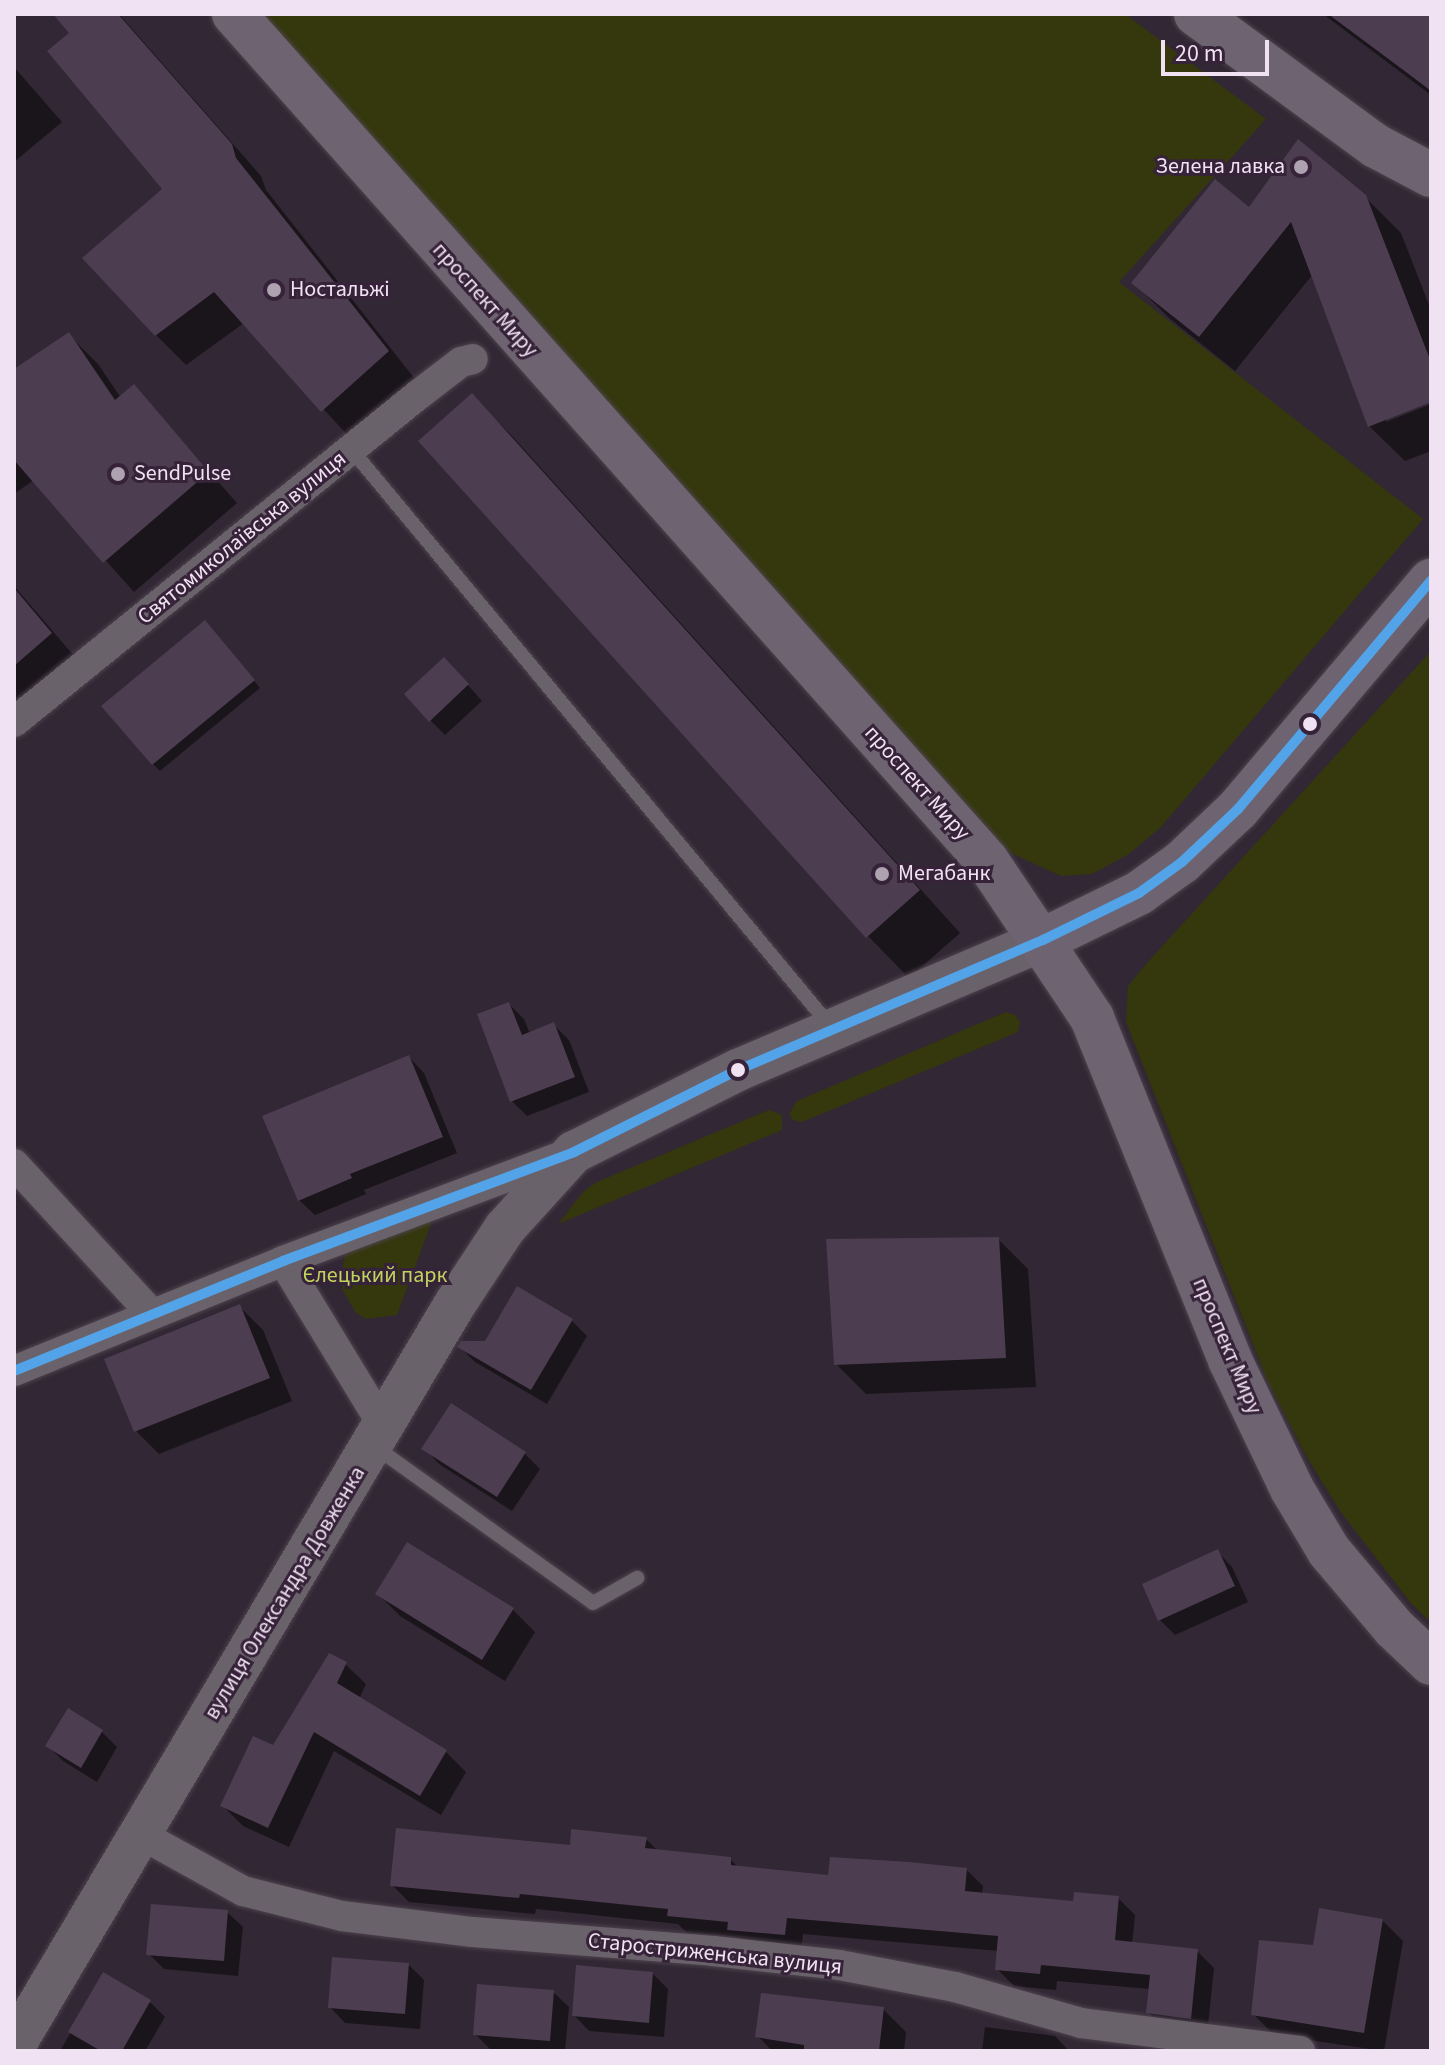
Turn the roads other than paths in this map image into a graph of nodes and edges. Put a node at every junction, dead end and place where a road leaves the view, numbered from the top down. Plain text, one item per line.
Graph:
1 (234, 14) edge
2 (1196, 14) edge
3 (1376, 146) junction
4 (1431, 154) edge
5 (1431, 175) edge
6 (473, 359) dead end
7 (351, 449) junction
8 (1431, 581) edge
9 (14, 722) edge
10 (1043, 940) junction
11 (834, 1030) junction
12 (574, 1152) junction
13 (14, 1164) edge
14 (283, 1261) junction
15 (151, 1313) junction
16 (14, 1371) edge
17 (379, 1436) junction
18 (637, 1578) dead end
19 (1431, 1663) edge
20 (140, 1834) junction
21 (14, 2046) edge
22 (1300, 2051) edge

1 - 10 main road, проспект Миру
2 - 3 main road
3 - 4 main road
3 - 5 main road
6 - 7 street, Святомиколаївська вулиця
7 - 9 street, Святомиколаївська вулиця
7 - 11 lane
8 - 10 main road
10 - 11 main road
10 - 19 main road, проспект Миру
11 - 12 main road
12 - 14 street
12 - 17 main road, вулиця Олександра Довженка
13 - 15 street
14 - 15 street
14 - 17 street
15 - 16 street
17 - 18 lane
17 - 20 main road, вулиця Олександра Довженка
20 - 21 main road, вулиця Олександра Довженка
20 - 22 street, Старостриженська вулиця

